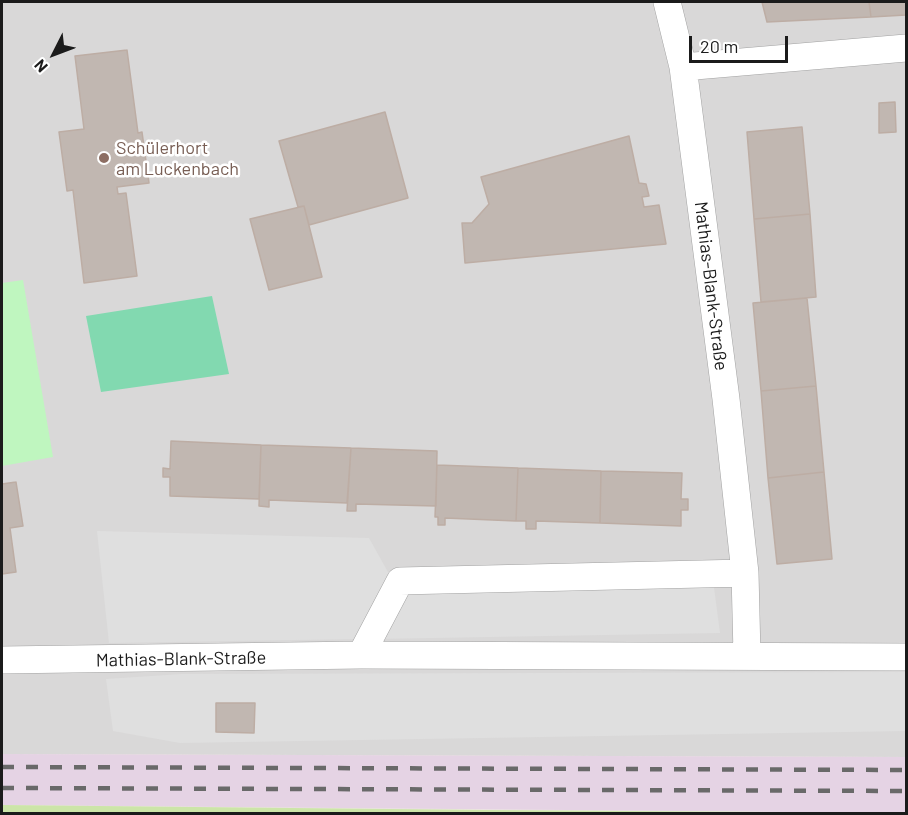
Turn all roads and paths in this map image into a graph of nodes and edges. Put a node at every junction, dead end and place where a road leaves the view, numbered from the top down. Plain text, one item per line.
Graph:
1 (667, 2) edge
2 (906, 48) edge
3 (682, 67) junction
4 (745, 573) junction
5 (361, 655) junction
6 (747, 655) junction
7 (906, 657) edge
8 (2, 660) edge

1 - 3 street, Mathias-Blank-Straße
2 - 3 street
3 - 4 street, Mathias-Blank-Straße
4 - 5 street
4 - 6 street, Mathias-Blank-Straße
5 - 6 street, Mathias-Blank-Straße
5 - 8 street, Mathias-Blank-Straße
6 - 7 street

